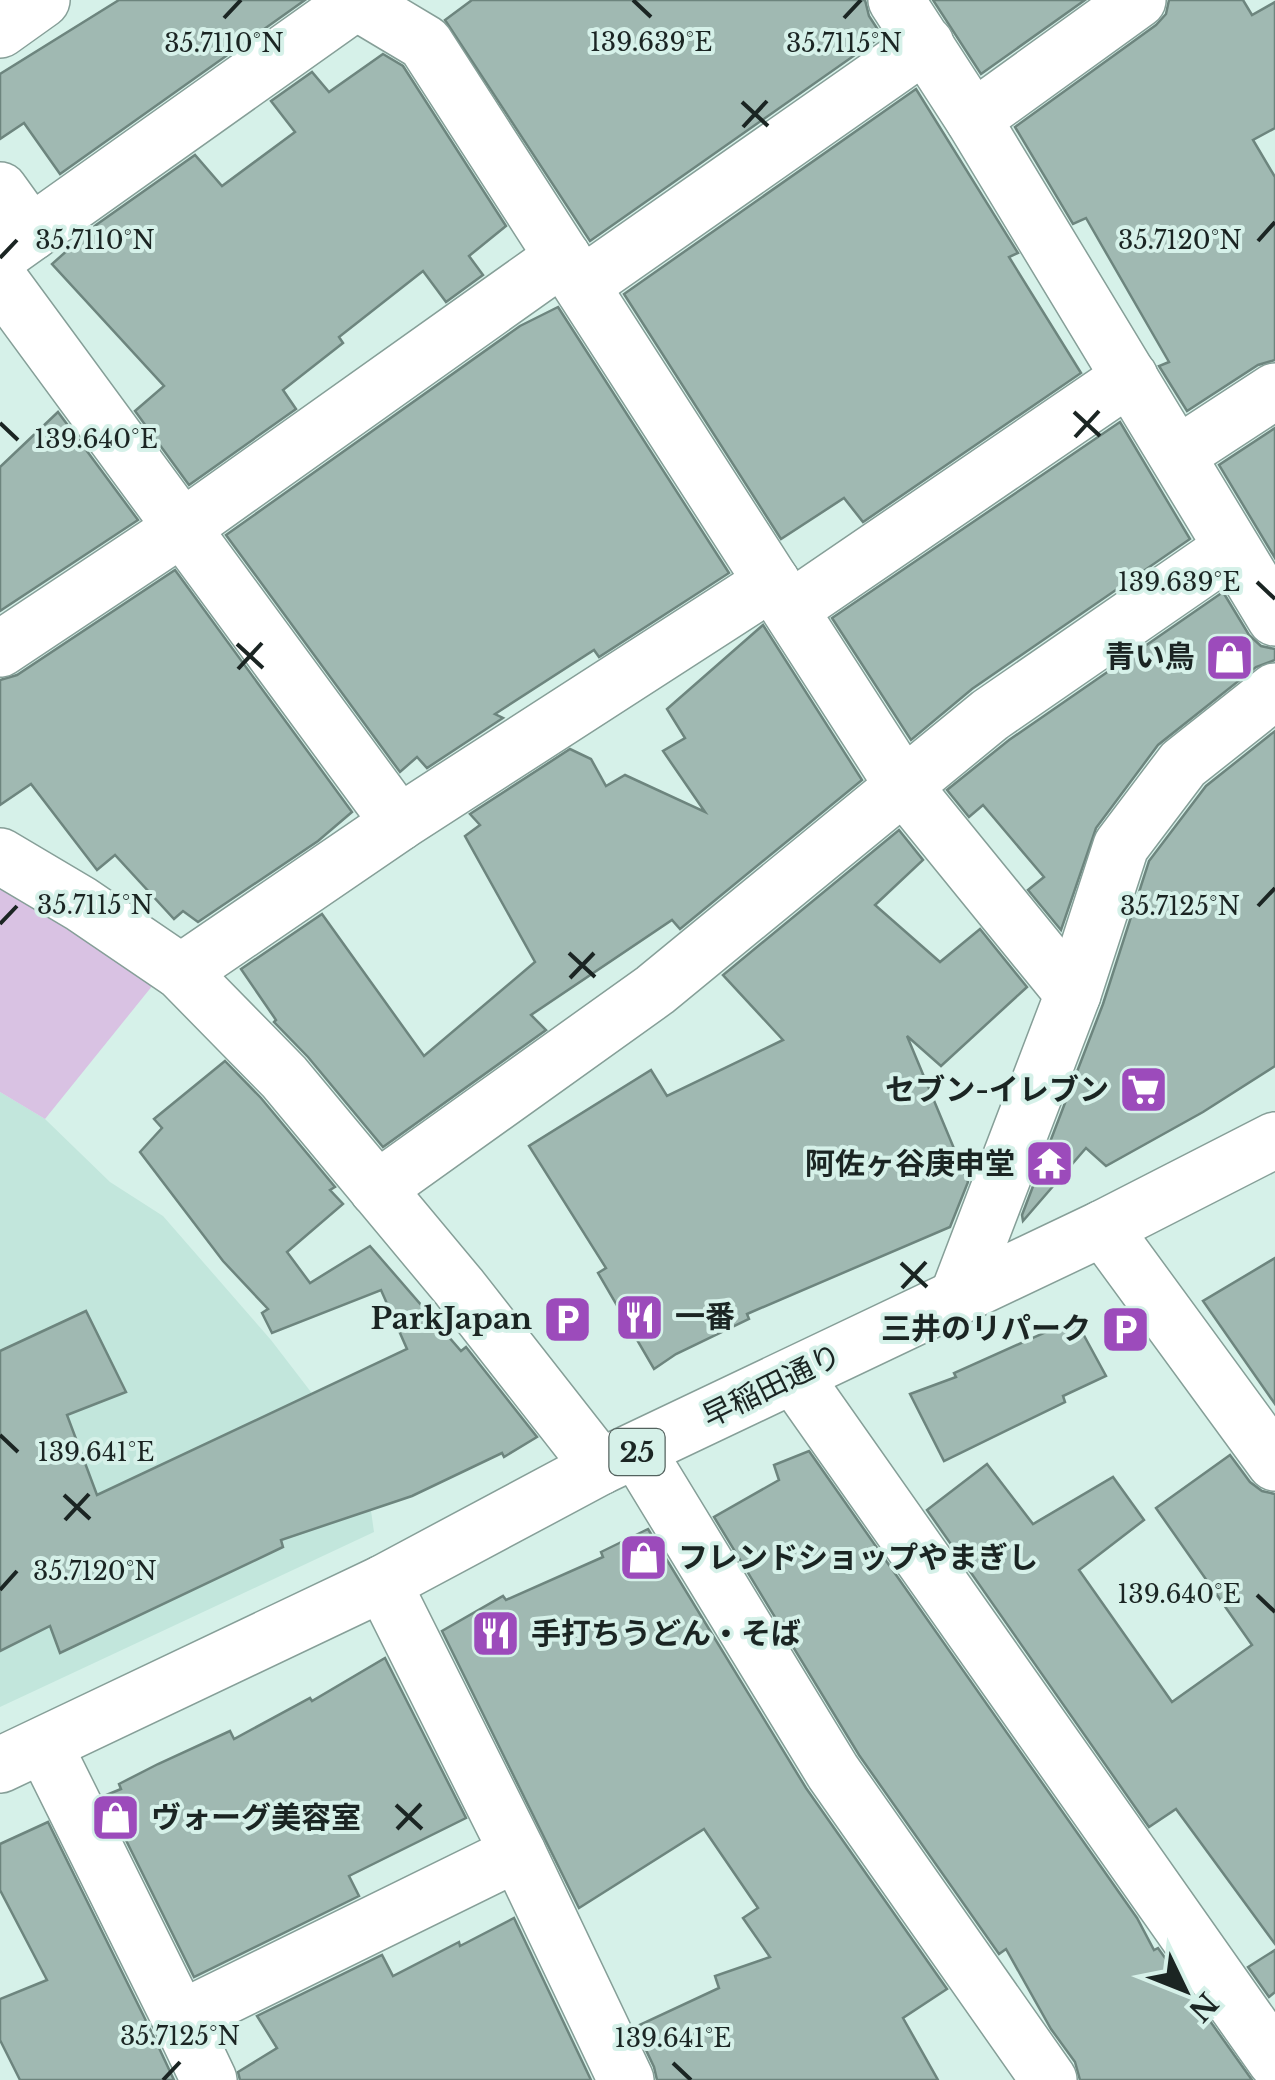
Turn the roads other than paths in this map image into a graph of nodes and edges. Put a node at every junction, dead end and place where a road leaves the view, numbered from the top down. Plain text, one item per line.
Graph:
1 (42, 0) edge
2 (896, 0) edge
3 (1138, 0) edge
4 (354, 1) edge
5 (0, 30) edge
6 (926, 44) junction
7 (973, 119) junction
8 (10, 226) edge
9 (572, 271) junction
10 (0, 280) edge
11 (1130, 376) junction
12 (1275, 391) edge
13 (1177, 455) junction
14 (182, 528) junction
15 (1232, 548) junction
16 (782, 595) junction
17 (1275, 618) edge
18 (0, 649) edge
19 (1275, 691) edge
20 (902, 784) junction
21 (399, 823) junction
22 (0, 856) edge
23 (181, 972) junction
24 (1073, 994) junction
25 (1275, 1140) edge
26 (377, 1189) junction
27 (1104, 1228) junction
28 (958, 1294) junction
29 (794, 1376) junction
30 (619, 1459) junction
31 (1275, 1463) edge
32 (383, 1582) junction
33 (22, 1755) edge
34 (518, 1853) junction
35 (180, 2020) junction
36 (1275, 2060) edge
37 (209, 2080) edge
38 (626, 2080) edge
39 (1049, 2080) edge

1 - 5 street
2 - 6 street
3 - 7 street
4 - 8 street
4 - 9 street
6 - 7 street
6 - 9 street
7 - 11 street
9 - 14 street
9 - 16 street
10 - 14 street
11 - 13 street
11 - 16 street
12 - 13 street
13 - 15 street
14 - 18 street
14 - 21 street
15 - 17 street
15 - 20 street
16 - 20 street
16 - 21 street
19 - 24 street
20 - 24 street
20 - 26 street
21 - 23 street
22 - 23 street
23 - 26 street
24 - 28 street
25 - 27 street, 早稲田通り / 25
26 - 30 street
27 - 28 street, 早稲田通り / 25
27 - 31 street
28 - 29 street, 早稲田通り / 25
29 - 30 street, 早稲田通り / 25
29 - 36 street
30 - 32 street, 早稲田通り / 25
30 - 39 street
32 - 33 street, 早稲田通り / 25
32 - 34 street
33 - 35 street
34 - 35 street
34 - 38 street
35 - 37 street

